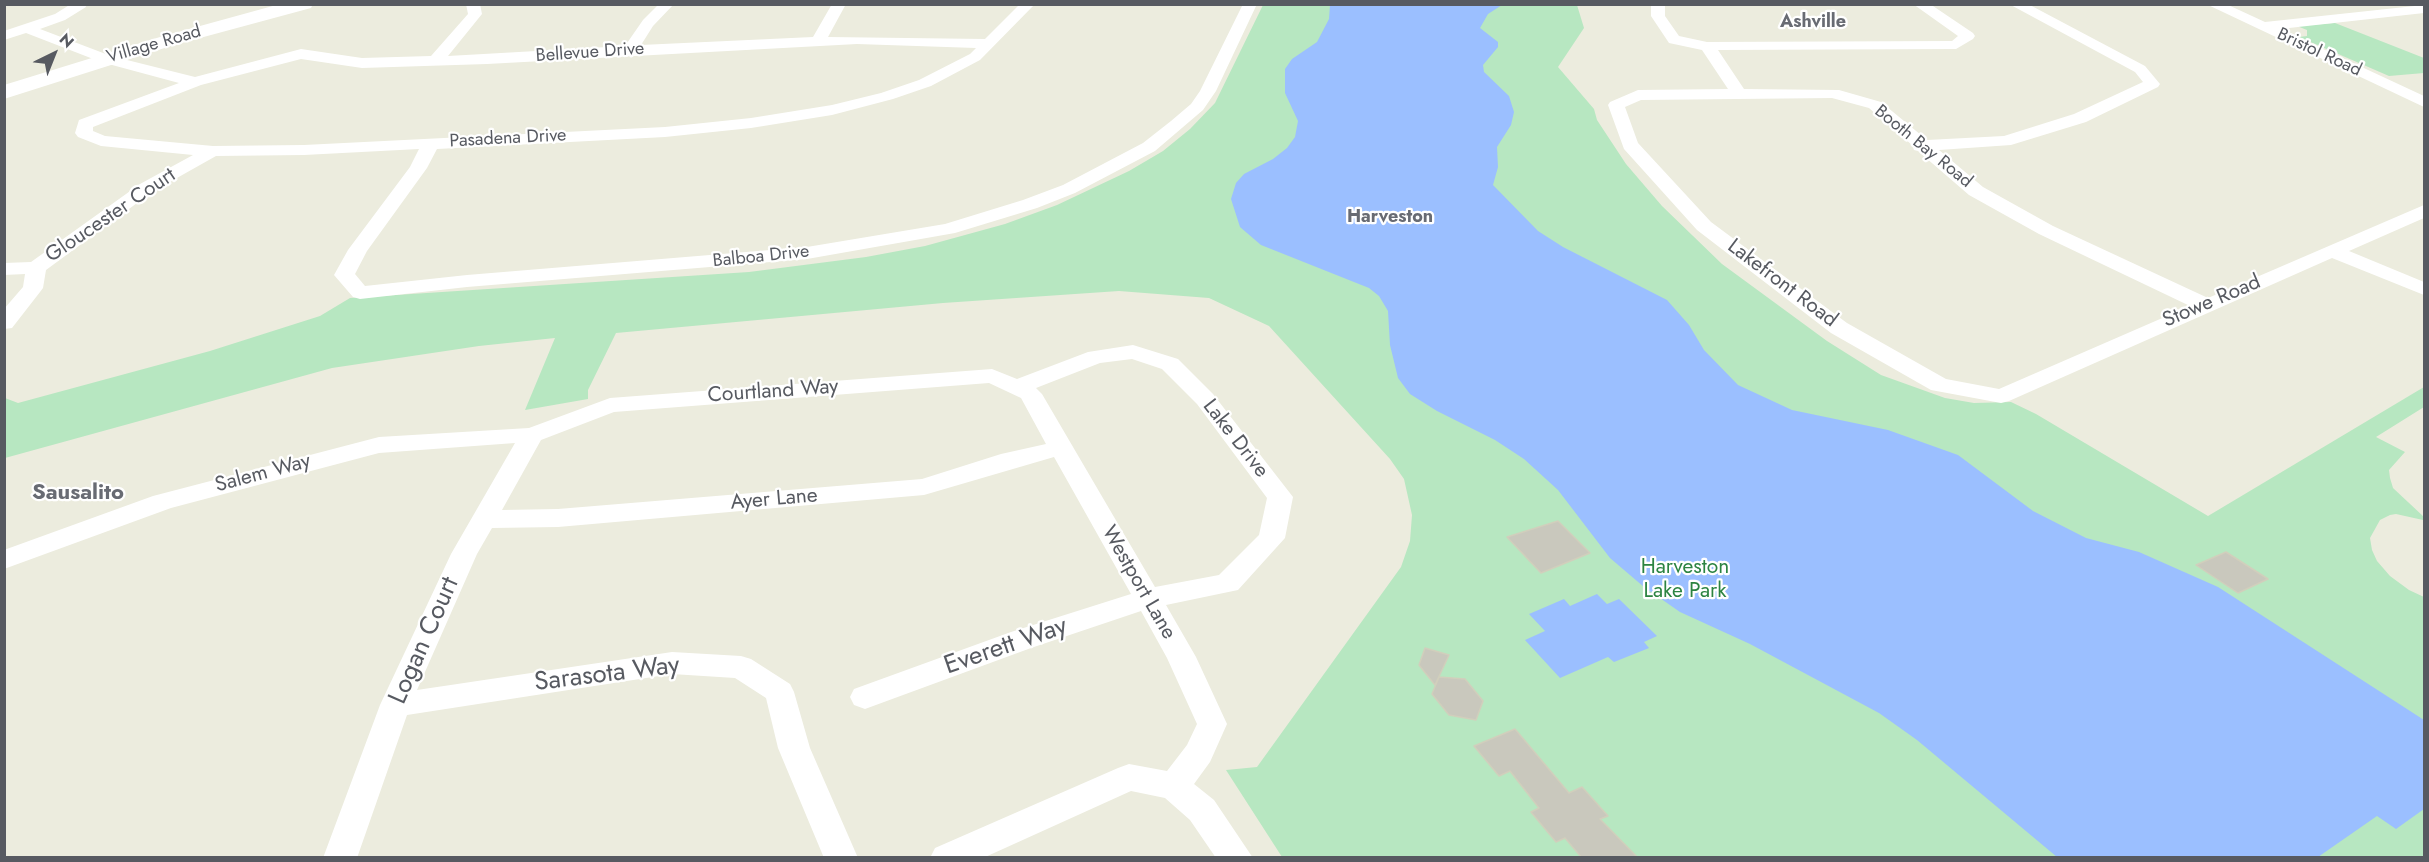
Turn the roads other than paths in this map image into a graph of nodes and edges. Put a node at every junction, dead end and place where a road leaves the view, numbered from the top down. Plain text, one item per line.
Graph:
1 (304, 4) edge
2 (473, 4) edge
3 (667, 4) edge
4 (839, 4) edge
5 (1028, 4) edge
6 (1250, 4) edge
7 (1658, 4) edge
8 (1920, 4) edge
9 (2016, 4) edge
10 (2213, 4) edge
11 (79, 6) edge
12 (2424, 9) edge
13 (2262, 27) junction
14 (28, 29) junction
15 (4, 36) edge
16 (818, 41) junction
17 (989, 44) junction
18 (1707, 46) junction
19 (630, 50) junction
20 (106, 59) junction
21 (435, 61) junction
22 (195, 82) junction
23 (4, 92) edge
24 (1739, 94) junction
25 (2424, 102) edge
26 (1616, 105) joint
27 (431, 144) junction
28 (1920, 146) junction
29 (213, 151) junction
30 (2424, 212) edge
31 (2332, 251) junction
32 (36, 268) junction
33 (4, 269) edge
34 (2424, 289) edge
35 (2206, 305) junction
36 (4, 323) edge
37 (1017, 387) junction
38 (2001, 396) joint
39 (532, 435) junction
40 (1060, 448) junction
41 (484, 519) junction
42 (4, 560) edge
43 (1148, 599) junction
44 (865, 698) dead end
45 (395, 705) junction
46 (1174, 786) junction
47 (340, 858) edge
48 (841, 858) edge
49 (947, 858) edge
50 (1236, 858) edge

1 - 20 street, Village Road
2 - 21 street
3 - 19 street
4 - 16 street
5 - 17 street, Pasadena Drive
6 - 27 street, Balboa Drive
7 - 18 street
8 - 18 street
9 - 28 street
10 - 13 street, Bristol Road
11 - 14 street
12 - 13 street
13 - 25 street, Bristol Road
14 - 15 street
14 - 20 street
16 - 17 street, Bellevue Drive
16 - 19 street, Bellevue Drive
17 - 27 street, Pasadena Drive
18 - 24 street
19 - 21 street, Bellevue Drive
20 - 22 street
20 - 23 street, Village Road
21 - 22 street, Bellevue Drive
22 - 29 street, Pasadena Drive
24 - 26 street, Booth Bay Road
24 - 28 street, Booth Bay Road
26 - 38 street, Lakefront Road
27 - 29 street, Pasadena Drive
28 - 35 street, Booth Bay Road
29 - 32 street, Gloucester Court
30 - 31 street, Stowe Road
31 - 34 street
31 - 35 street, Stowe Road
32 - 33 street
32 - 36 street, Gloucester Court
35 - 38 street, Stowe Road
37 - 39 street, Courtland Way
37 - 40 street, Westport Lane
37 - 43 street, Lake Drive
39 - 41 street, Logan Court
39 - 42 street, Salem Way
40 - 41 street, Ayer Lane
40 - 43 street, Westport Lane
41 - 45 street, Logan Court
43 - 44 street, Everett Way
43 - 46 street, Westport Lane
45 - 47 street, Logan Court
45 - 48 street, Sarasota Way
46 - 49 street
46 - 50 street

